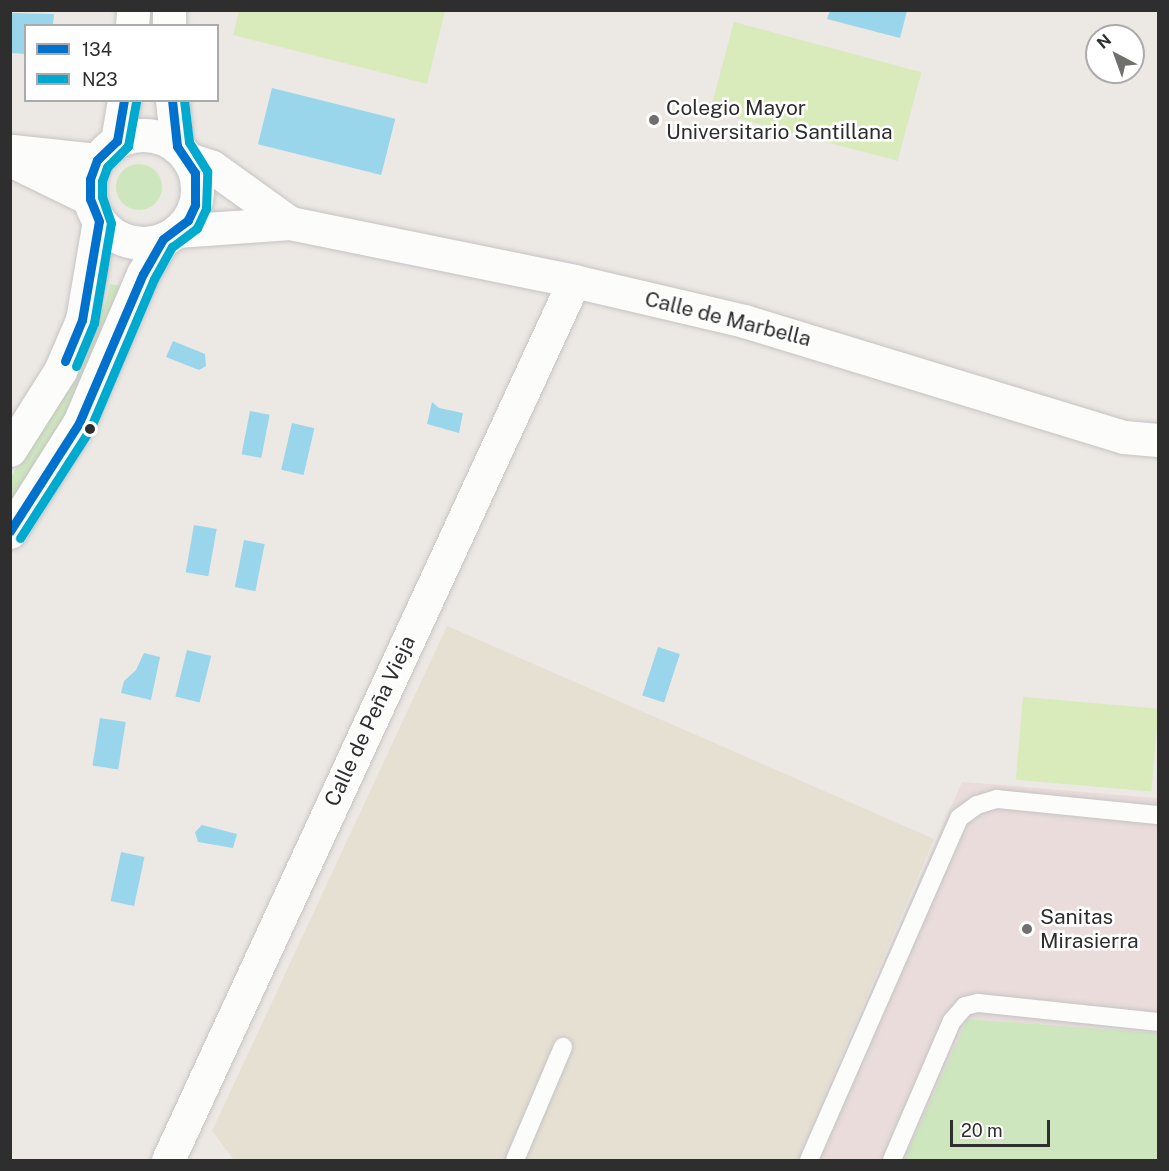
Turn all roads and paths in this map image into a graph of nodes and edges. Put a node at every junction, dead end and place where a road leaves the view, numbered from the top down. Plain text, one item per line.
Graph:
1 (123, 102) edge
2 (172, 102) edge
3 (10, 150) edge
4 (107, 151) junction
5 (183, 152) junction
6 (10, 160) edge
7 (95, 210) junction
8 (290, 223) junction
9 (170, 235) junction
10 (574, 281) junction
11 (1158, 440) edge
12 (10, 450) edge
13 (10, 532) edge
14 (1158, 815) edge
15 (1158, 1022) edge
16 (563, 1047) dead end
17 (168, 1161) edge
18 (515, 1161) edge
19 (809, 1161) edge
20 (892, 1161) edge

1 - 4 street
2 - 5 street
3 - 4 street
4 - 5 street
4 - 7 street
5 - 8 street, Calle de Marbella
5 - 9 street
6 - 7 street
7 - 9 street
7 - 12 street
8 - 9 street, Calle de Marbella
8 - 10 street, Calle de Marbella
9 - 13 street
10 - 11 street, Calle de Marbella
10 - 17 street, Calle de Peña Vieja
14 - 19 lane
15 - 20 lane
16 - 18 lane

